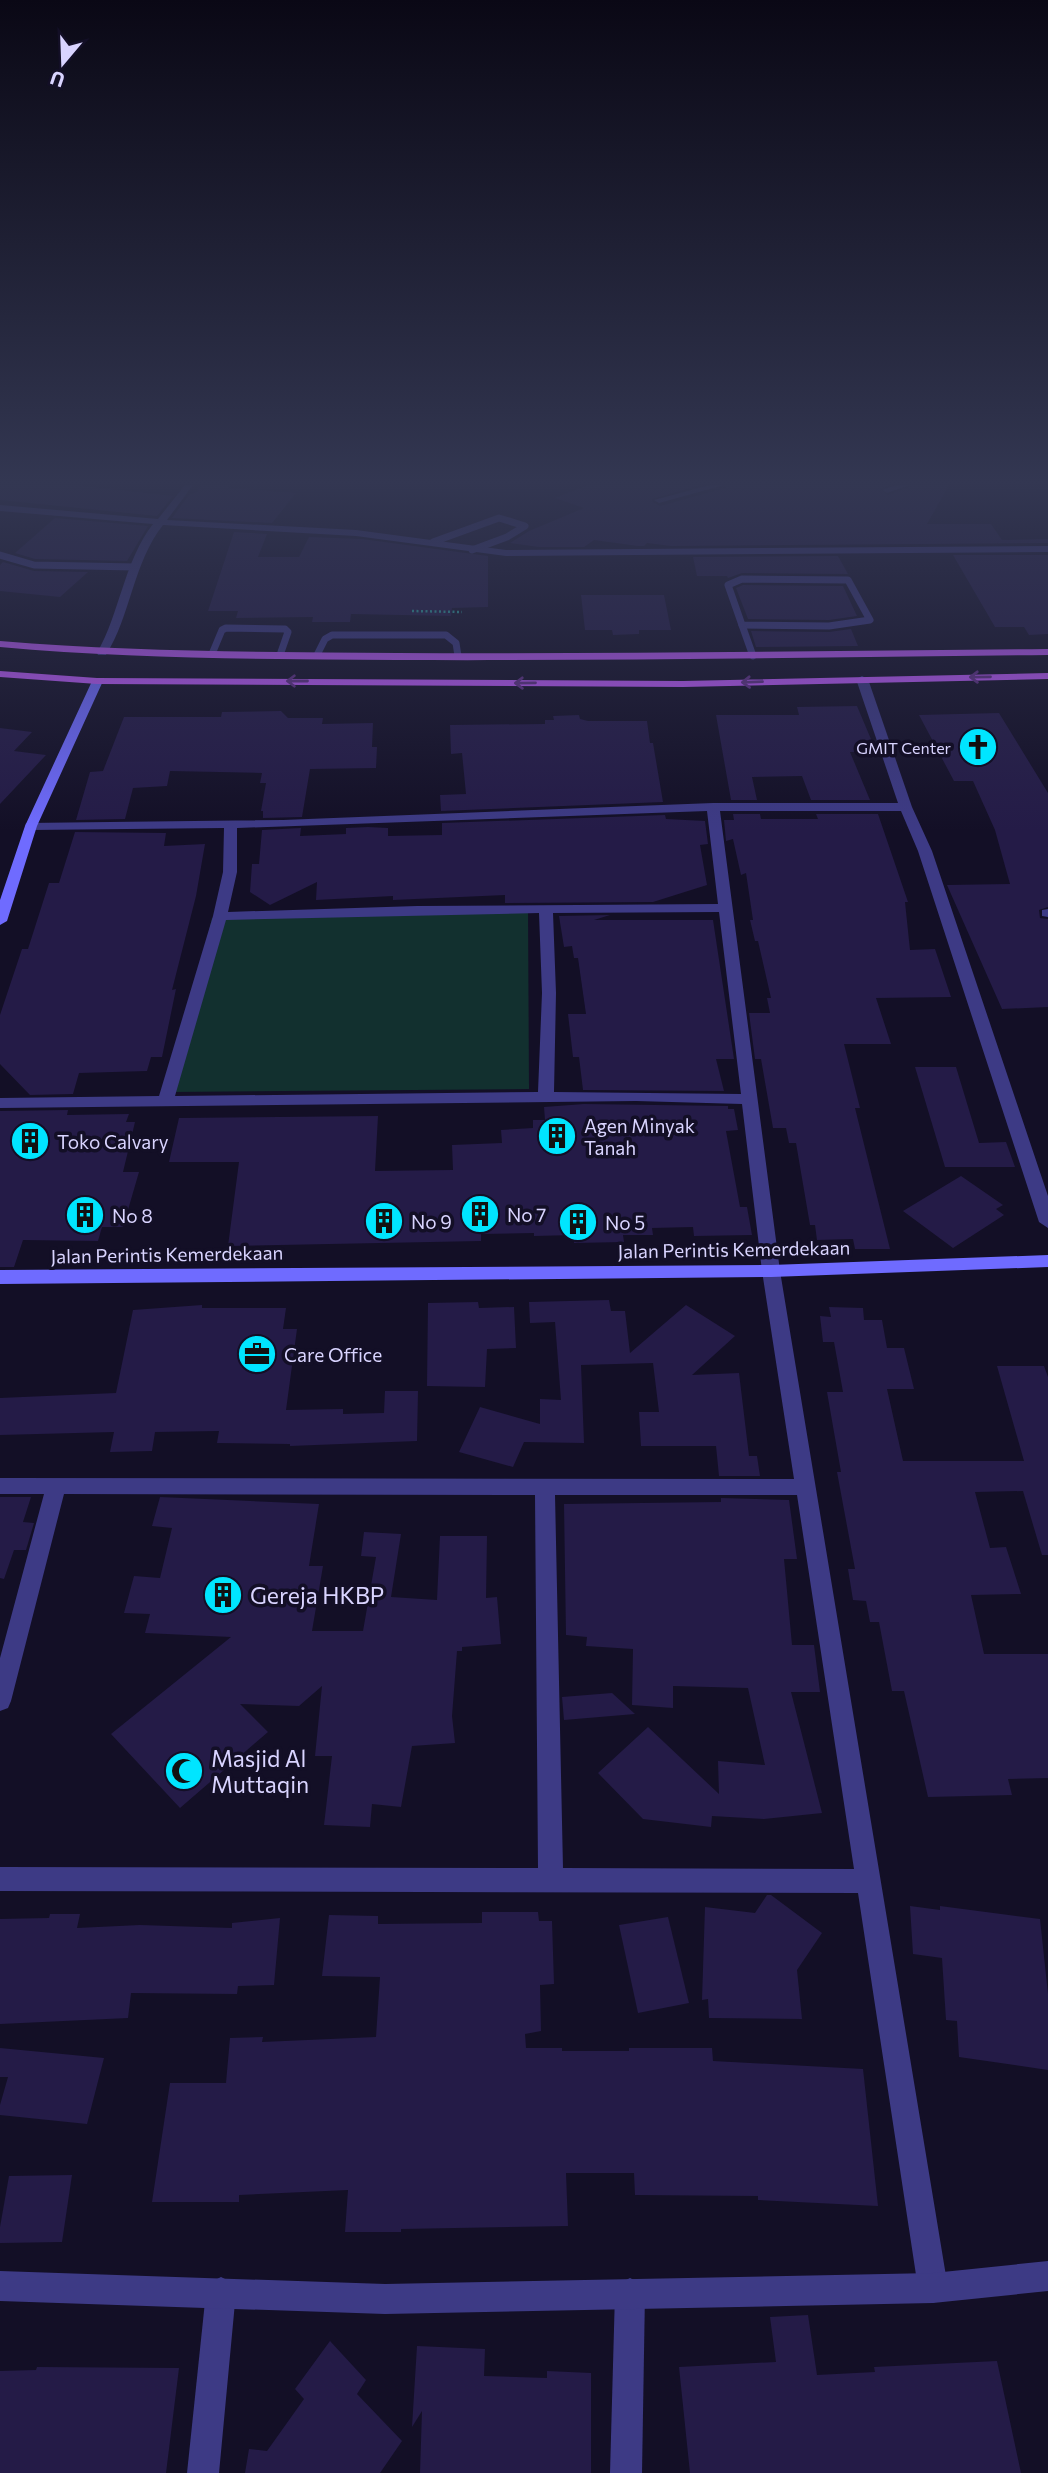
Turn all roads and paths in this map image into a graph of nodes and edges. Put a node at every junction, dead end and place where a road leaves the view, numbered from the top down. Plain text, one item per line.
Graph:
1 (124, 600) edge
2 (734, 600) edge
3 (859, 600) edge
4 (412, 611) dead end
5 (462, 612) dead end
6 (741, 625) junction
7 (0, 644) edge
8 (1048, 652) edge
9 (102, 653) junction
10 (212, 654) junction
11 (280, 655) junction
12 (317, 655) junction
13 (458, 656) junction
14 (625, 656) junction
15 (753, 656) junction
16 (584, 658) junction
17 (0, 674) edge
18 (1048, 676) edge
19 (862, 679) junction
20 (97, 681) junction
21 (590, 682) junction
22 (632, 682) junction
23 (713, 807) junction
24 (906, 807) junction
25 (231, 824) junction
26 (32, 826) junction
27 (725, 908) junction
28 (546, 909) junction
29 (220, 916) junction
30 (0, 921) edge
31 (545, 1097) junction
32 (751, 1100) junction
33 (166, 1101) junction
34 (0, 1103) edge
35 (1048, 1222) edge
36 (1048, 1261) edge
37 (771, 1271) junction
38 (0, 1277) edge
39 (0, 1486) edge
40 (55, 1486) junction
41 (545, 1487) junction
42 (806, 1487) junction
43 (0, 1701) edge
44 (0, 1879) edge
45 (551, 1880) junction
46 (869, 1881) junction
47 (1048, 2276) edge
48 (0, 2287) edge
49 (933, 2288) junction
50 (221, 2292) junction
51 (630, 2293) junction
52 (203, 2473) edge
53 (626, 2473) edge

1 - 9 street
2 - 6 lane
3 - 6 lane
4 - 5 path
6 - 15 lane
7 - 9 main road
8 - 15 main road
9 - 10 main road
10 - 11 main road
10 - 11 lane
11 - 12 main road
12 - 13 main road
12 - 13 lane
13 - 16 main road
14 - 15 main road
14 - 16 main road
14 - 22 main road
16 - 21 main road
17 - 20 main road
18 -> 19 main road
19 -> 22 main road
19 - 24 street
21 -> 20 main road
20 - 26 main road
21 - 22 main road
23 - 24 street
23 - 25 street
23 - 27 street
24 - 35 street
25 - 26 street
25 - 29 street
26 - 30 main road
27 - 28 street
27 - 32 street
28 - 29 street
28 - 31 street
29 - 33 street
31 - 32 street
31 - 33 street
32 - 37 street
33 - 34 street
36 - 37 main road, Jalan Perintis Kemerdekaan
37 - 38 main road, Jalan Perintis Kemerdekaan
37 - 42 street
39 - 40 street
40 - 41 street
40 - 43 street
41 - 42 street
41 - 45 street
42 - 46 street
44 - 45 street
45 - 46 street
46 - 49 street
47 - 49 street
48 - 50 street
49 - 51 street
50 - 51 street
50 - 52 street
51 - 53 street

